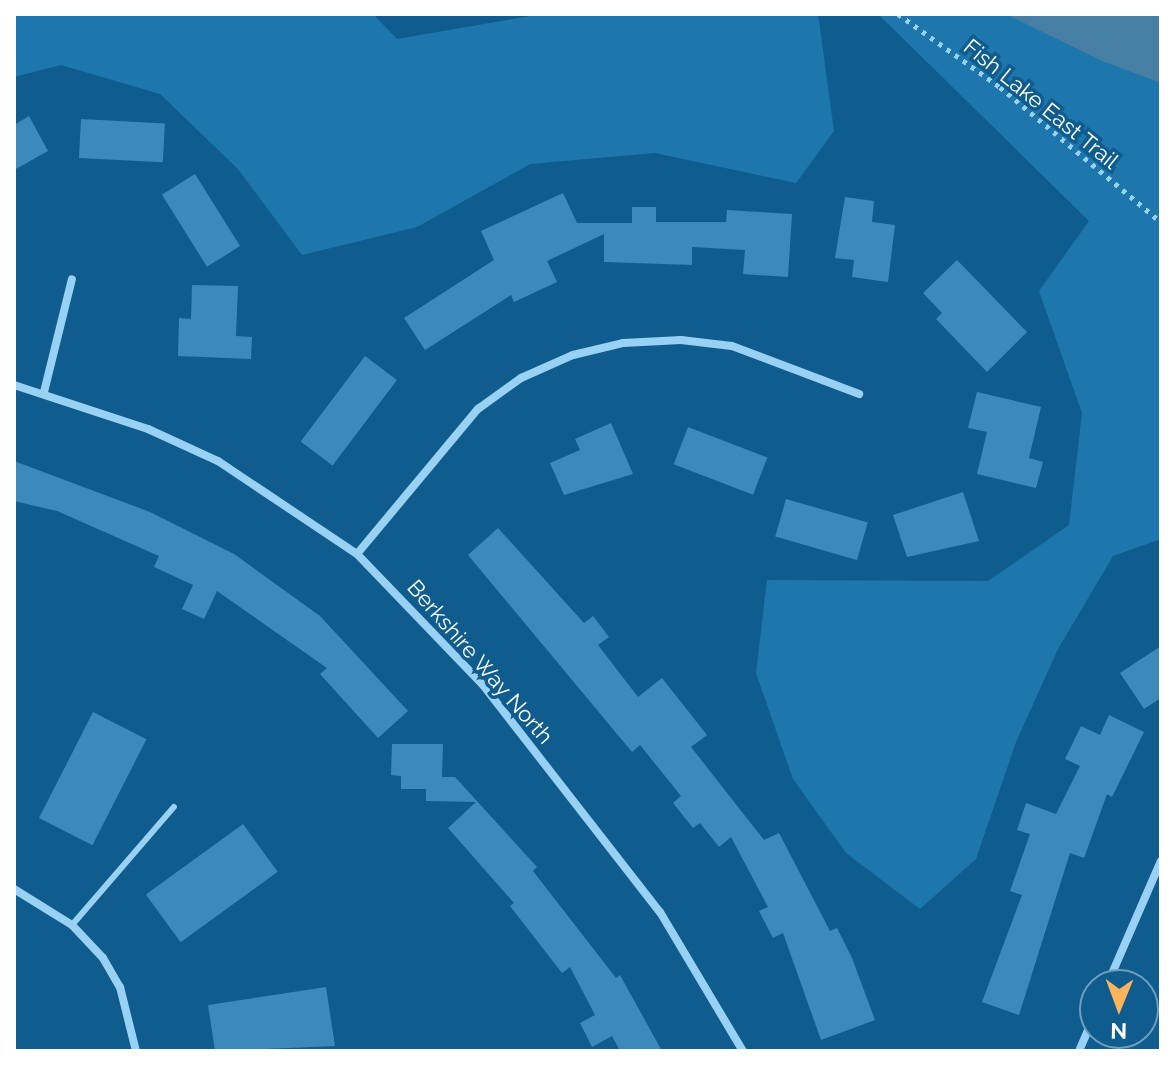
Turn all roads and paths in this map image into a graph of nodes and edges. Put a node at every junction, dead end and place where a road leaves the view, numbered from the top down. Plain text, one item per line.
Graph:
1 (898, 14) edge
2 (1161, 222) edge
3 (72, 279) dead end
4 (14, 385) edge
5 (44, 392) junction
6 (859, 394) dead end
7 (357, 554) junction
8 (174, 807) dead end
9 (1161, 861) edge
10 (14, 889) edge
11 (72, 925) junction
12 (1114, 969) edge
13 (136, 1051) edge
14 (743, 1051) edge

1 - 2 path, Fish Lake East Trail
3 - 5 street
4 - 5 street, Berkshire Way North
5 - 7 street, Berkshire Way North
6 - 7 street
7 - 14 street, Berkshire Way North
8 - 11 lane
9 - 12 street
10 - 11 street
11 - 13 street

